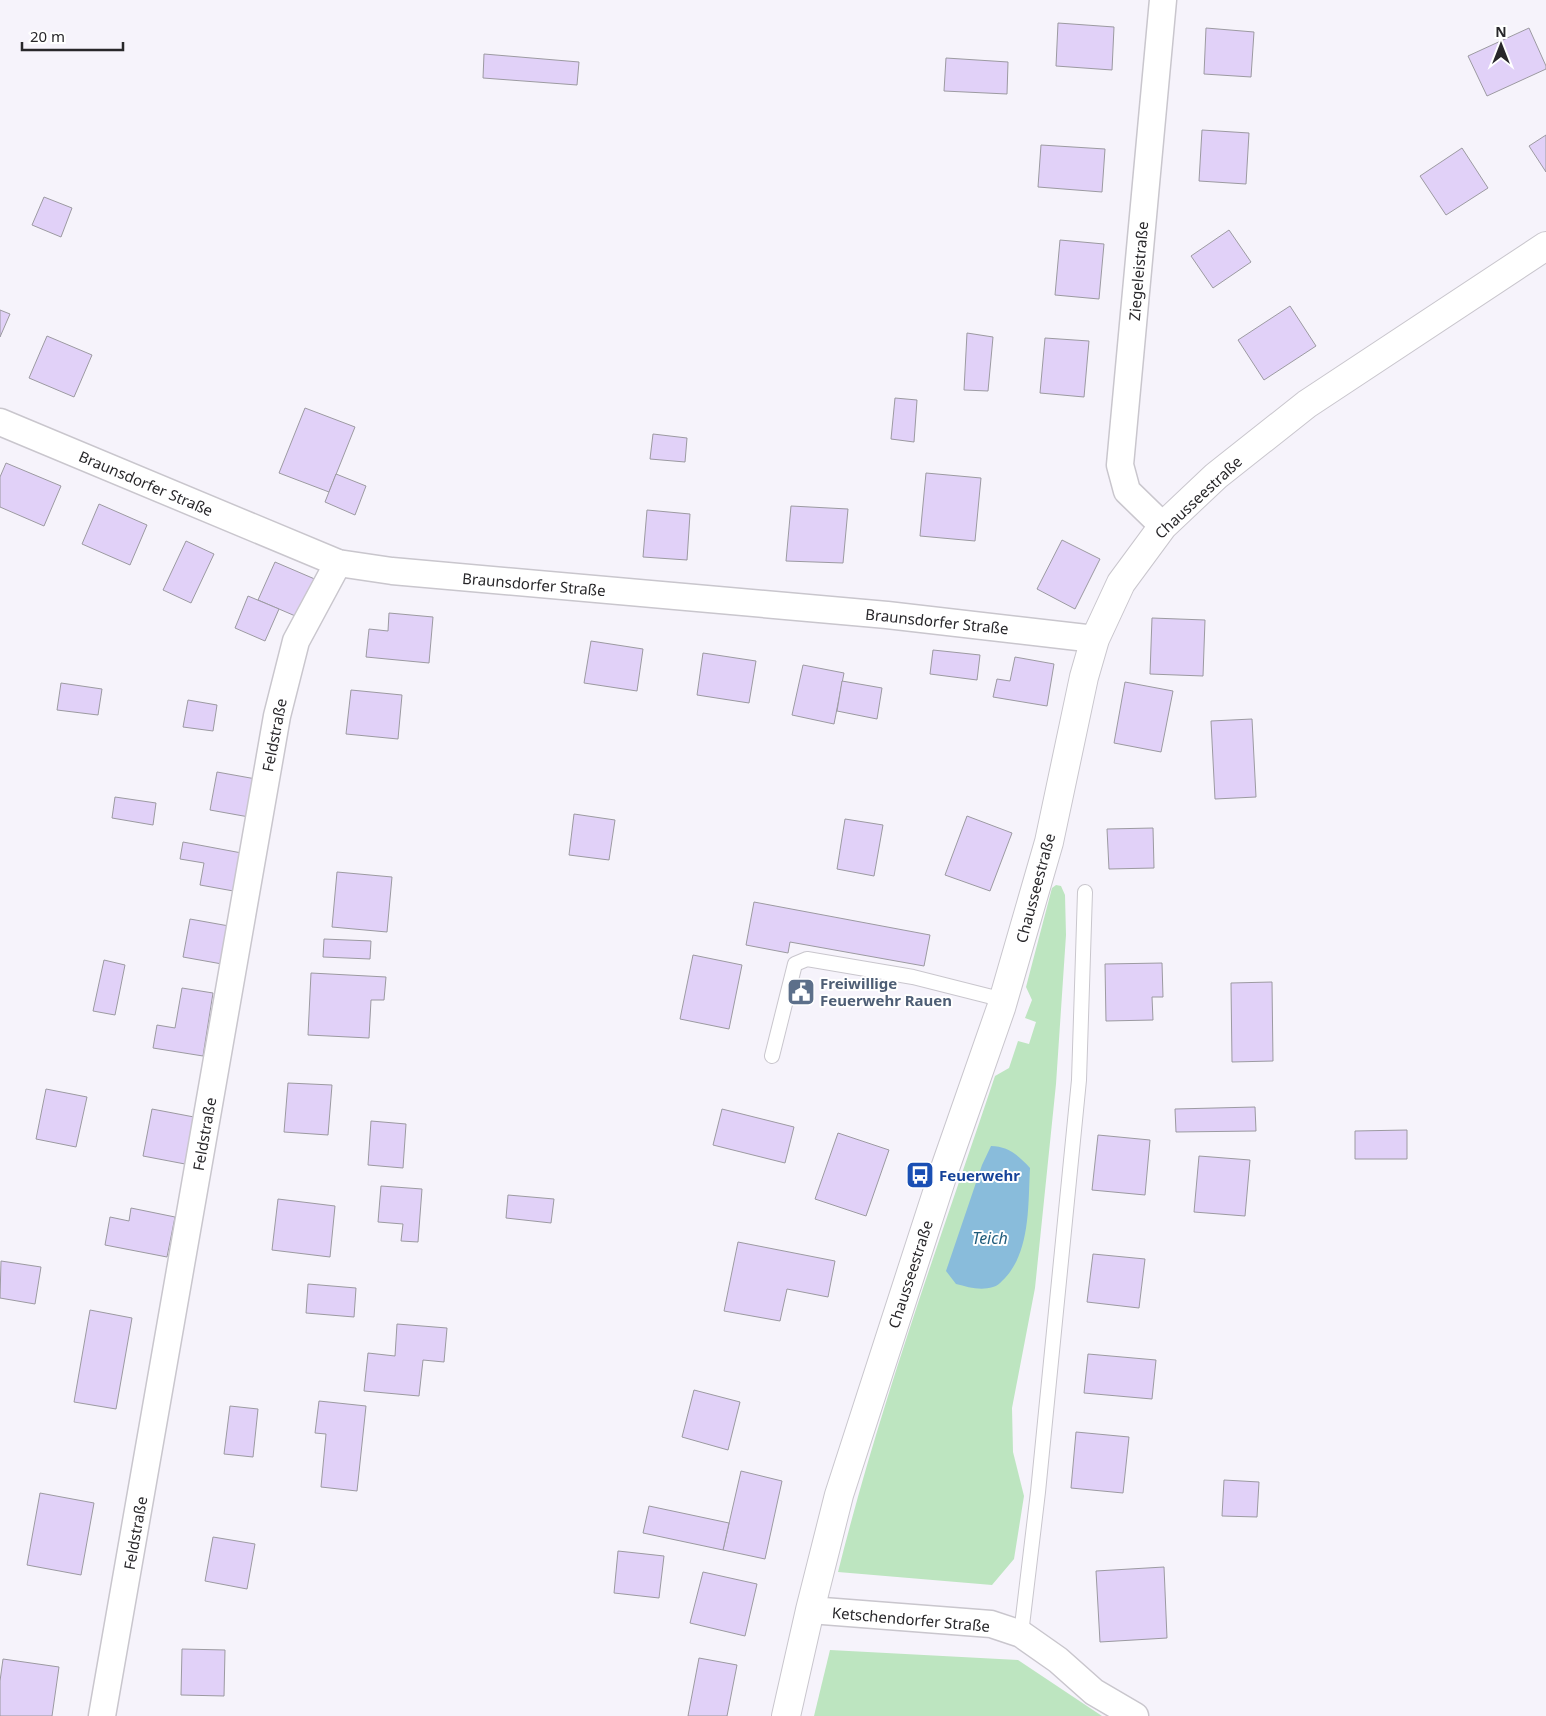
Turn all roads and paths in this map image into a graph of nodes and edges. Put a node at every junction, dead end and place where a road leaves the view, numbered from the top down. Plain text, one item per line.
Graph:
1 (1163, 0) edge
2 (1546, 246) edge
3 (0, 422) edge
4 (1163, 526) junction
5 (338, 563) junction
6 (1095, 639) junction
7 (1085, 892) dead end
8 (1004, 1000) junction
9 (772, 1056) dead end
10 (810, 1610) junction
11 (1020, 1634) junction
12 (102, 1716) edge
13 (786, 1716) edge
14 (1135, 1716) edge

1 - 4 street, Ziegeleistraße
2 - 4 main road, Chausseestraße
3 - 5 street, Braunsdorfer Straße
4 - 6 main road, Chausseestraße
5 - 6 street, Braunsdorfer Straße
5 - 12 street, Feldstraße
6 - 8 main road, Chausseestraße
7 - 11 lane
8 - 9 lane
8 - 10 main road, Chausseestraße
10 - 11 street, Ketschendorfer Straße
10 - 13 main road, Chausseestraße
11 - 14 street, Ketschendorfer Straße

